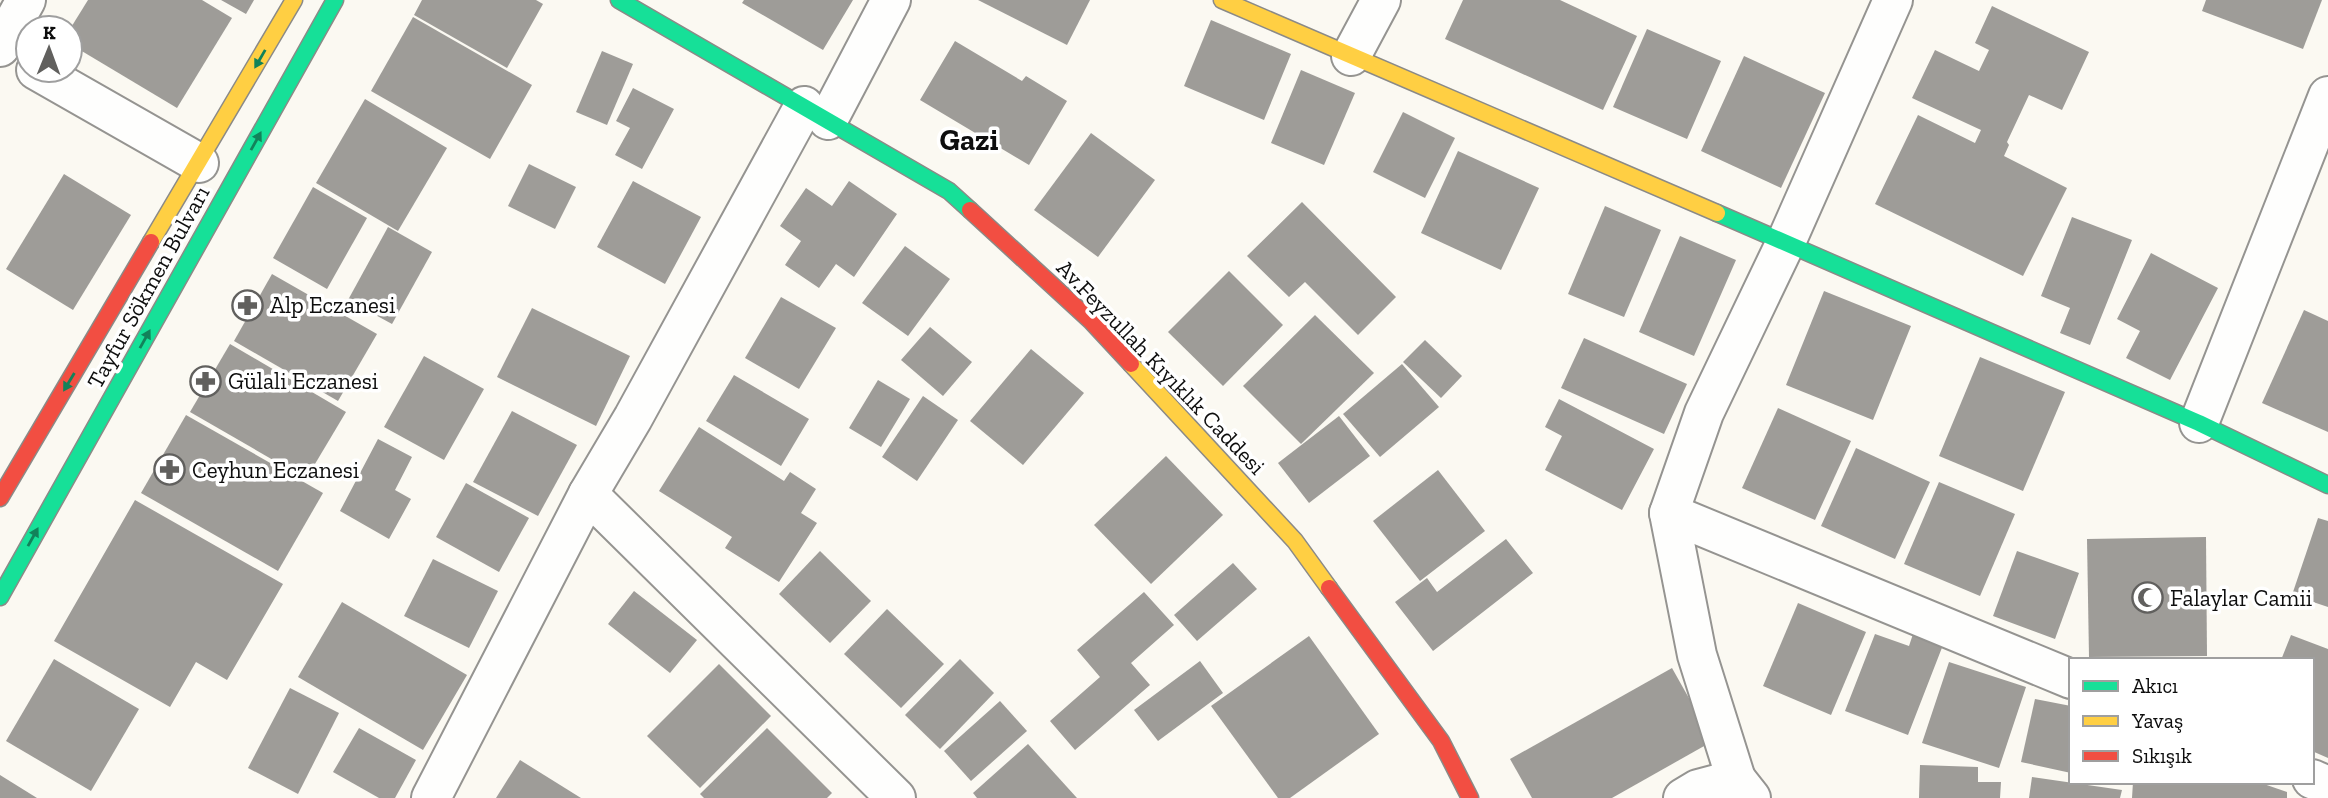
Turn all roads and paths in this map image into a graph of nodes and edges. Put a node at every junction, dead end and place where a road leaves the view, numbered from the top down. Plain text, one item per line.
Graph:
1 (26, 0) edge
2 (294, 0) edge
3 (335, 0) edge
4 (619, 0) edge
5 (891, 0) edge
6 (1222, 0) edge
7 (1381, 0) edge
8 (1893, 0) edge
9 (0, 48) edge
10 (1351, 56) junction
11 (61, 84) edge
12 (2328, 96) edge
13 (816, 113) junction
14 (200, 163) junction
15 (1786, 242) junction
16 (2199, 423) junction
17 (2328, 485) edge
18 (588, 494) junction
19 (0, 498) edge
20 (1669, 513) junction
21 (0, 597) edge
22 (2069, 679) edge
23 (1743, 789) edge
24 (430, 798) edge
25 (896, 798) edge
26 (1470, 798) edge
27 (1683, 798) edge

1 - 9 street
2 -> 14 street, Tayfur Sökmen Bulvarı
21 -> 3 street, Tayfur Sökmen Bulvarı
4 - 13 street, Av.Feyzullah Kıyıklık Caddesi
5 - 13 street
6 - 10 street
7 - 10 street
8 - 15 street
10 - 15 street
11 - 14 street
12 - 16 street
13 - 18 street
13 - 26 street, Av.Feyzullah Kıyıklık Caddesi
14 -> 19 street, Tayfur Sökmen Bulvarı
15 - 16 street
15 - 20 street
16 - 17 street
18 - 24 street
18 - 25 street
20 - 22 street
20 - 23 street
23 - 27 street

